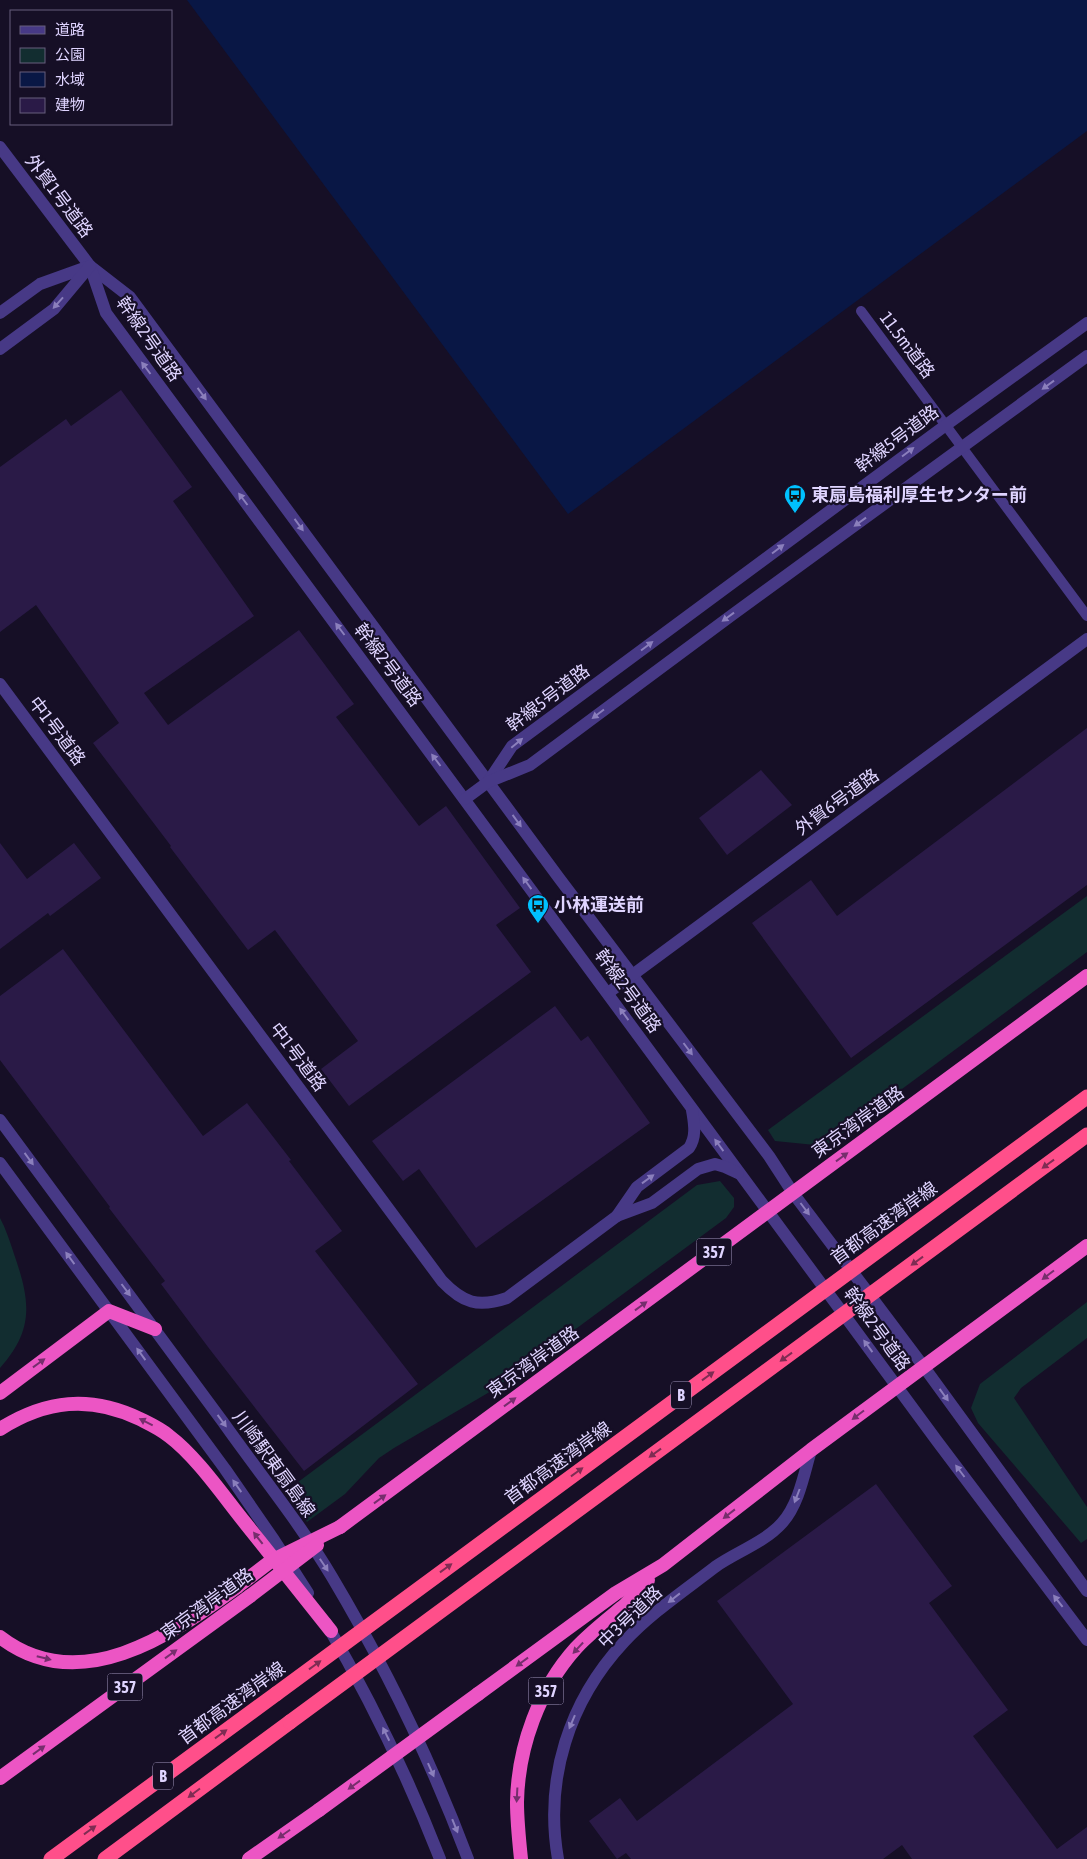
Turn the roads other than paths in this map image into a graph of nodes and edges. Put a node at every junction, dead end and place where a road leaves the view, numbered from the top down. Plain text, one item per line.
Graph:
1 (0, 147) edge
2 (90, 266) junction
3 (861, 311) dead end
4 (0, 313) edge
5 (1087, 323) edge
6 (0, 349) edge
7 (1087, 356) edge
8 (946, 424) junction
9 (962, 448) junction
10 (1087, 616) edge
11 (1087, 639) edge
12 (0, 684) edge
13 (488, 782) junction
14 (465, 799) junction
15 (631, 975) junction
16 (1087, 976) edge
17 (608, 992) junction
18 (1087, 1097) edge
19 (691, 1107) junction
20 (0, 1120) edge
21 (1087, 1135) edge
22 (0, 1163) edge
23 (740, 1174) junction
24 (793, 1193) junction
25 (768, 1211) junction
26 (617, 1216) junction
27 (1087, 1246) edge
28 (108, 1311) junction
29 (155, 1329) junction
30 (924, 1367) junction
31 (897, 1386) junction
32 (0, 1393) edge
33 (0, 1429) edge
34 (811, 1450) junction
35 (340, 1527) junction
36 (663, 1565) junction
37 (1085, 1584) edge
38 (331, 1632) junction
39 (0, 1637) edge
40 (1087, 1640) edge
41 (0, 1778) edge
42 (51, 1859) edge
43 (105, 1859) edge
44 (249, 1859) edge
45 (440, 1859) edge
46 (468, 1859) edge
47 (521, 1859) edge
48 (558, 1859) edge

1 - 2 street, 外貿1号道路
2 - 4 street
2 -> 6 street
2 -> 13 street, 幹線2号道路
14 -> 2 street, 幹線2号道路
3 - 8 lane, 11.5m道路
5 - 8 street, 幹線5号道路
7 -> 9 street
8 - 9 lane, 11.5m道路
13 -> 8 street, 幹線5号道路
9 - 10 lane, 11.5m道路
9 -> 13 street
11 - 15 street, 外貿6号道路
12 - 26 street, 中1号道路
13 - 14 street
13 -> 15 street, 幹線2号道路
17 -> 14 street, 幹線2号道路
15 - 17 street, 外貿6号道路
15 -> 24 street, 幹線2号道路
24 -> 16 highway, 東京湾岸道路 / 357
19 -> 17 street, 幹線2号道路
42 -> 18 highway, 首都高速湾岸線 / B, bridge
23 -> 19 street, 幹線2号道路
26 -> 19 street, 中1号道路
20 -> 29 street, 川崎駅東扇島線
21 -> 43 highway, B, bridge
28 -> 22 street
23 - 25 street, 幹線2号道路
23 - 26 street, 中1号道路
24 - 25 highway, 東京湾岸道路 / 357
24 -> 30 street, 幹線2号道路
31 -> 25 street, 幹線2号道路
35 -> 25 highway, 東京湾岸道路 / 357
27 -> 30 highway, 357
28 - 29 highway
32 -> 28 highway
38 -> 28 street
29 -> 46 street, 川崎駅東扇島線
30 - 31 highway, 357
30 -> 37 street, 幹線2号道路
31 -> 34 highway, 357
40 -> 31 street, 幹線2号道路
38 -> 33 highway
34 -> 36 highway, 357
34 -> 48 street, 中3号道路
39 -> 35 highway, bridge
41 -> 35 highway, 東京湾岸道路 / 357, bridge
36 -> 44 highway, 357, bridge
36 -> 47 highway, 357
45 -> 38 street

